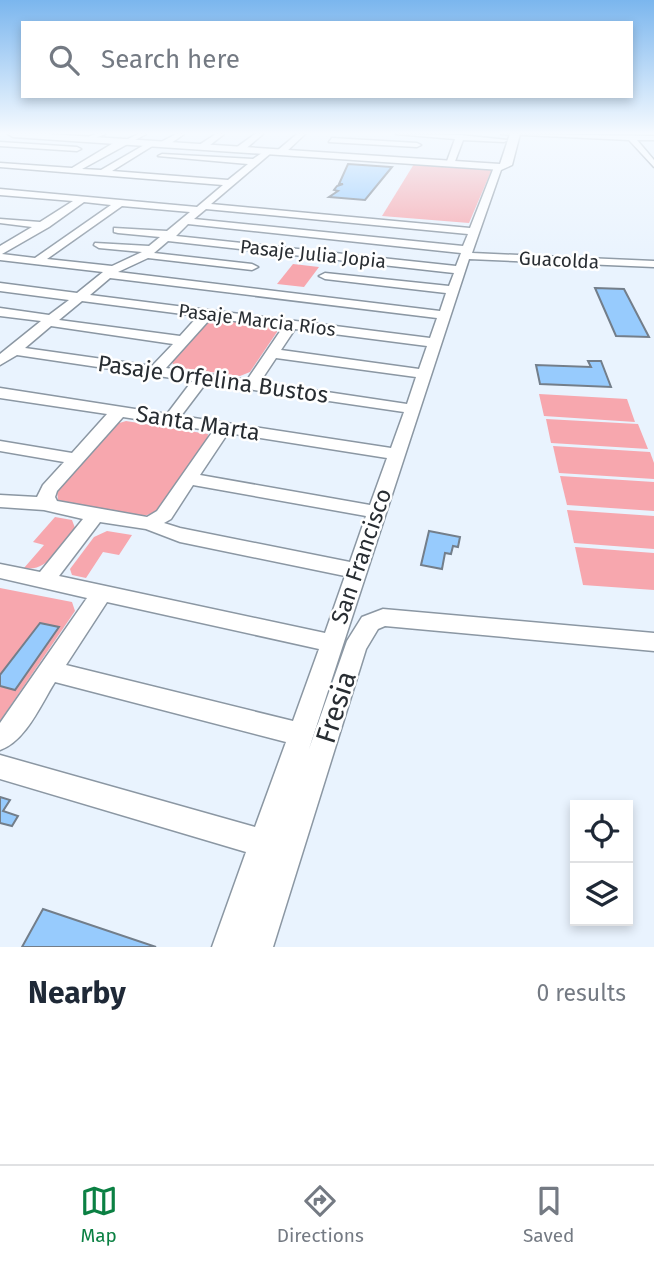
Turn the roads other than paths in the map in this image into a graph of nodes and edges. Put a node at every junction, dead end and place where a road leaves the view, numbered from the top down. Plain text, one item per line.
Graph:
1 (92, 178) edge
2 (128, 178) edge
3 (164, 178) edge
4 (167, 178) edge
5 (238, 178) edge
6 (494, 178) edge
7 (89, 180) dead end
8 (198, 180) junction
9 (121, 183) dead end
10 (233, 183) junction
11 (153, 186) dead end
12 (187, 188) dead end
13 (0, 192) edge
14 (16, 194) junction
15 (46, 196) junction
16 (83, 199) junction
17 (0, 203) edge
18 (120, 203) junction
19 (204, 208) junction
20 (136, 215) dead end
21 (336, 218) junction
22 (189, 220) junction
23 (43, 225) junction
24 (56, 226) dead end
25 (69, 227) dead end
26 (83, 229) junction
27 (118, 230) dead end
28 (323, 235) junction
29 (169, 236) junction
30 (99, 244) dead end
31 (268, 249) junction
32 (0, 251) edge
33 (466, 252) junction
34 (149, 253) junction
35 (310, 254) junction
36 (0, 257) edge
37 (338, 257) junction
38 (37, 261) junction
39 (654, 264) edge
40 (252, 267) junction
41 (110, 272) junction
42 (325, 276) junction
43 (0, 287) edge
44 (231, 289) junction
45 (453, 290) junction
46 (267, 293) junction
47 (80, 296) junction
48 (310, 299) junction
49 (1, 313) edge
50 (208, 313) junction
51 (444, 315) junction
52 (248, 319) junction
53 (50, 321) junction
54 (292, 324) junction
55 (183, 341) junction
56 (435, 343) junction
57 (13, 350) junction
58 (272, 353) junction
59 (0, 361) edge
60 (156, 371) junction
61 (424, 374) junction
62 (202, 377) junction
63 (251, 385) junction
64 (0, 393) edge
65 (412, 409) junction
66 (119, 411) junction
67 (171, 419) junction
68 (224, 427) junction
69 (0, 446) edge
70 (396, 454) junction
71 (76, 459) junction
72 (190, 479) junction
73 (0, 501) edge
74 (49, 503) junction
75 (376, 512) junction
76 (96, 515) junction
77 (150, 523) junction
78 (0, 571) edge
79 (356, 571) junction
80 (44, 580) junction
81 (102, 593) junction
82 (654, 642) edge
83 (331, 643) junction
84 (50, 671) junction
85 (300, 734) junction
86 (0, 739) edge
87 (0, 767) edge
88 (263, 843) junction
89 (228, 947) edge
90 (257, 947) edge

1 - 7 street
2 - 9 street
3 - 11 street
4 - 8 street
5 - 10 street
6 - 33 street, San Francisco
8 - 10 street
8 - 12 street
10 - 19 street
13 - 14 street
14 - 15 street
14 - 17 street
15 - 16 street
15 - 23 street
16 - 18 street
16 - 23 street
18 - 19 street
18 - 26 street
19 - 21 street
19 - 22 street
20 - 22 street
21 - 28 street
21 - 33 street
22 - 28 street
22 - 29 street
23 - 24 street
23 - 32 street
25 - 26 street
26 - 38 street
27 - 29 street, Pasaje Julia Jopia
28 - 33 street
28 - 35 street
29 - 31 street, Pasaje Julia Jopia
29 - 34 street
30 - 34 street
31 - 35 street, Pasaje Julia Jopia
31 - 40 street
33 - 37 street, Pasaje Julia Jopia
33 - 39 street, Guacolda
33 - 45 street, San Francisco
34 - 40 street
34 - 41 street
35 - 37 street, Pasaje Julia Jopia
36 - 38 street
37 - 42 street
38 - 41 street
40 - 44 street
41 - 44 street
41 - 47 street
42 - 45 street
42 - 48 street
43 - 47 street, Pasaje Marcia Ríos
44 - 46 street
45 - 51 street, San Francisco
46 - 48 street
46 - 52 street
47 - 50 street, Pasaje Marcia Ríos
47 - 53 street
48 - 51 street
49 - 53 street
50 - 52 street, Pasaje Marcia Ríos
50 - 55 street
51 - 56 street, San Francisco
52 - 54 street, Pasaje Marcia Ríos
53 - 55 street
53 - 57 street
54 - 56 street, Pasaje Marcia Ríos
54 - 58 street
55 - 60 street
56 - 61 street, San Francisco
57 - 59 street
57 - 60 street, Pasaje Orfelina Bustos
58 - 61 street
58 - 63 street
60 - 62 street, Pasaje Orfelina Bustos
61 - 65 street, San Francisco
62 - 63 street, Pasaje Orfelina Bustos
62 - 67 street
63 - 65 street, Pasaje Orfelina Bustos
64 - 66 street, Santa Marta
65 - 70 street, San Francisco
66 - 67 street, Santa Marta
66 - 71 street
67 - 68 street, Santa Marta
68 - 70 street, Santa Marta
68 - 72 street
69 - 71 street
70 - 75 street, San Francisco
71 - 74 street
72 - 75 street
72 - 77 street
73 - 74 street
74 - 76 street
75 - 79 street, San Francisco
76 - 77 street
76 - 80 street
77 - 79 street
78 - 80 street
79 - 83 street, San Francisco
80 - 81 street
81 - 83 street
81 - 84 street
82 - 90 street, Fresia
83 - 85 street, San Francisco
84 - 85 street
84 - 86 street
85 - 88 street, San Francisco
87 - 88 street
88 - 89 street, San Francisco

